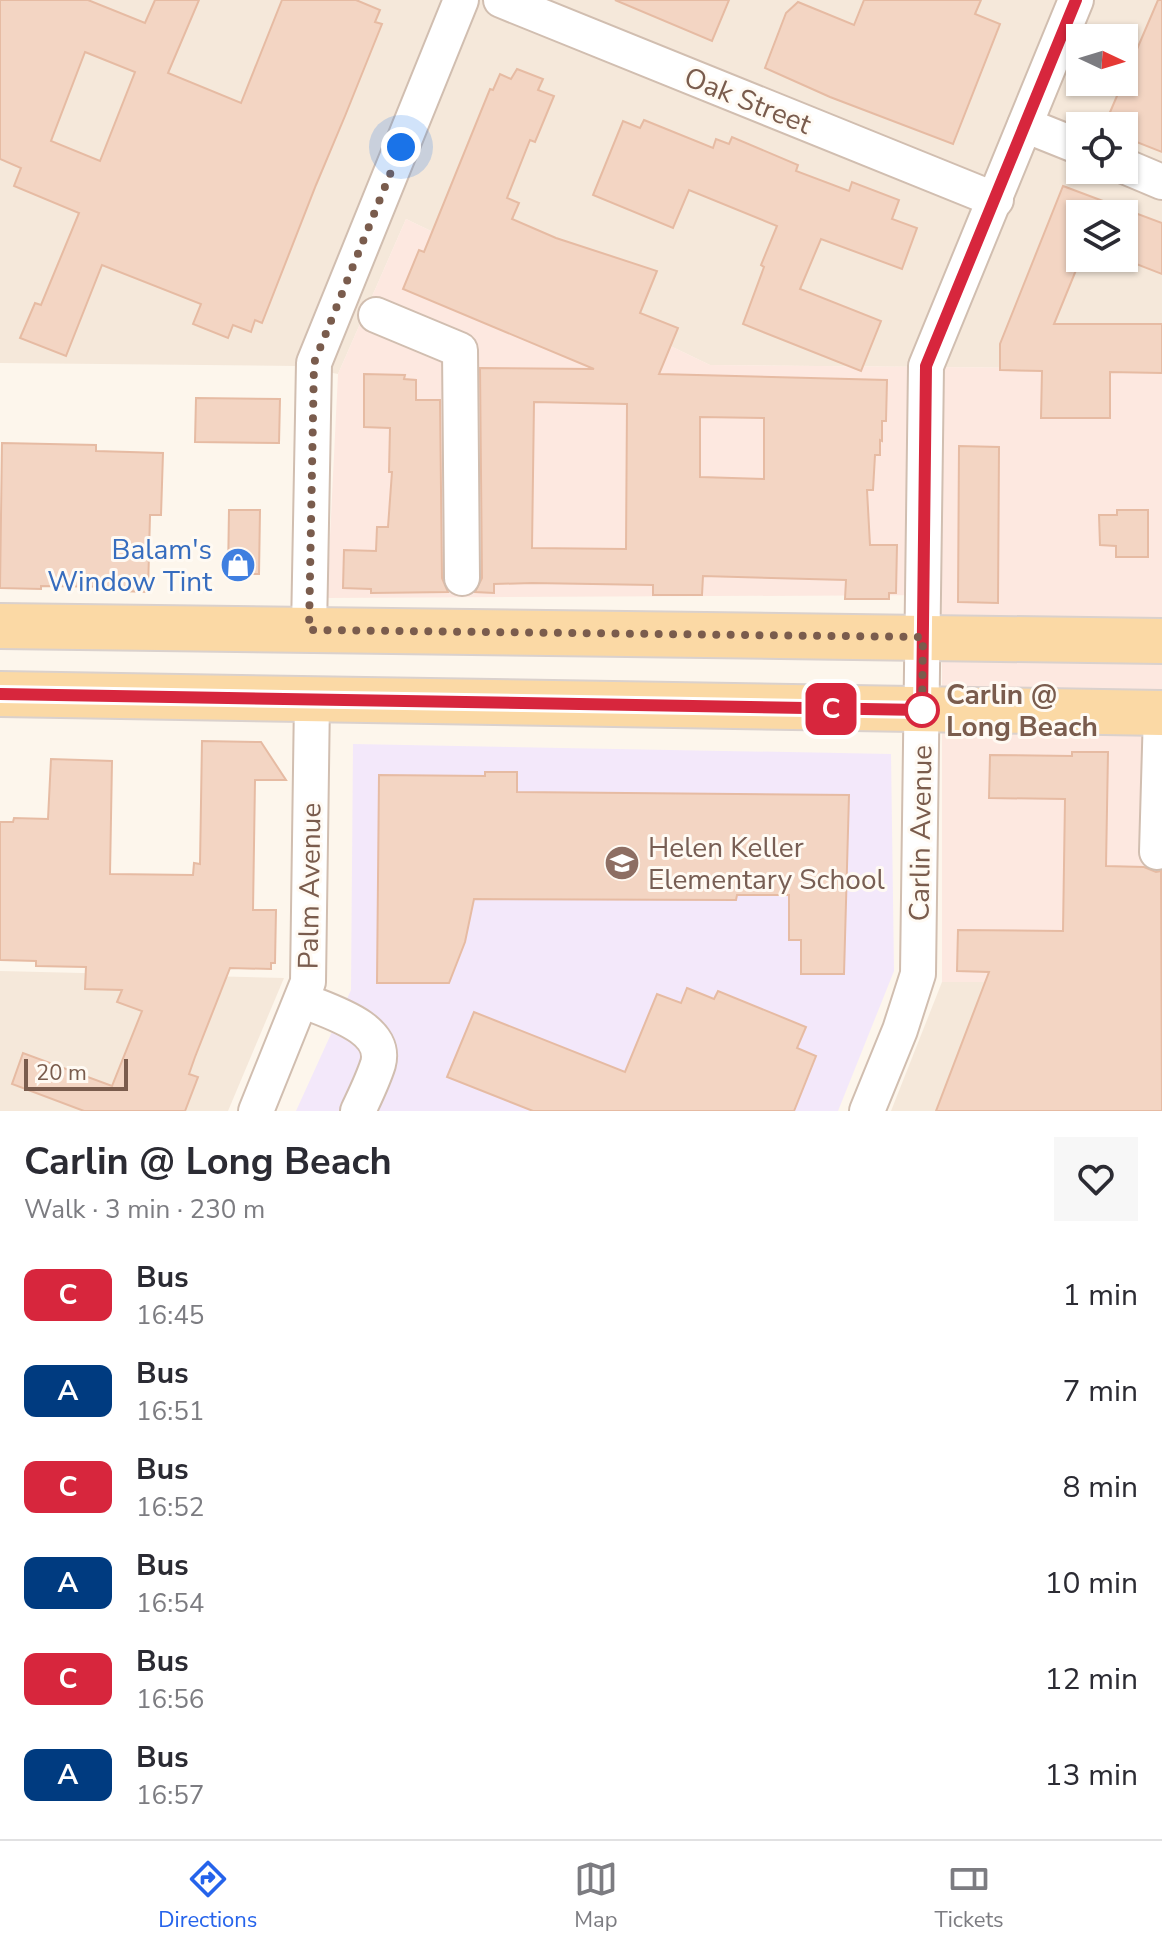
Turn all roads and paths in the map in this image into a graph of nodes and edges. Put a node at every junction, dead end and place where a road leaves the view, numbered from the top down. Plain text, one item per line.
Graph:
1 (461, 0) edge
2 (501, 0) edge
3 (1076, 0) edge
4 (1025, 125) junction
5 (1066, 141) edge
6 (1138, 172) edge
7 (1162, 182) edge
8 (996, 200) junction
9 (376, 315) dead end
10 (462, 600) junction
11 (0, 626) edge
12 (309, 630) junction
13 (923, 637) junction
14 (1162, 641) edge
15 (0, 694) edge
16 (312, 699) junction
17 (922, 710) junction
18 (1162, 713) edge
19 (1157, 852) dead end
20 (302, 1000) junction
21 (256, 1111) edge
22 (358, 1111) edge
23 (867, 1111) edge

1 - 12 street
2 - 8 street, Oak Street
3 - 4 street, Carlin Avenue
4 - 5 street
4 - 8 street, Carlin Avenue
6 - 7 street
8 - 13 street, Carlin Avenue
9 - 10 street
10 - 12 main road
10 - 13 main road
11 - 12 main road
13 - 14 main road
13 - 17 street, Carlin Avenue
15 - 16 main road
16 - 17 main road
16 - 20 street, Palm Avenue
17 - 18 main road
17 - 23 street, Carlin Avenue
18 - 19 street
20 - 21 street, Palm Avenue
20 - 22 street

